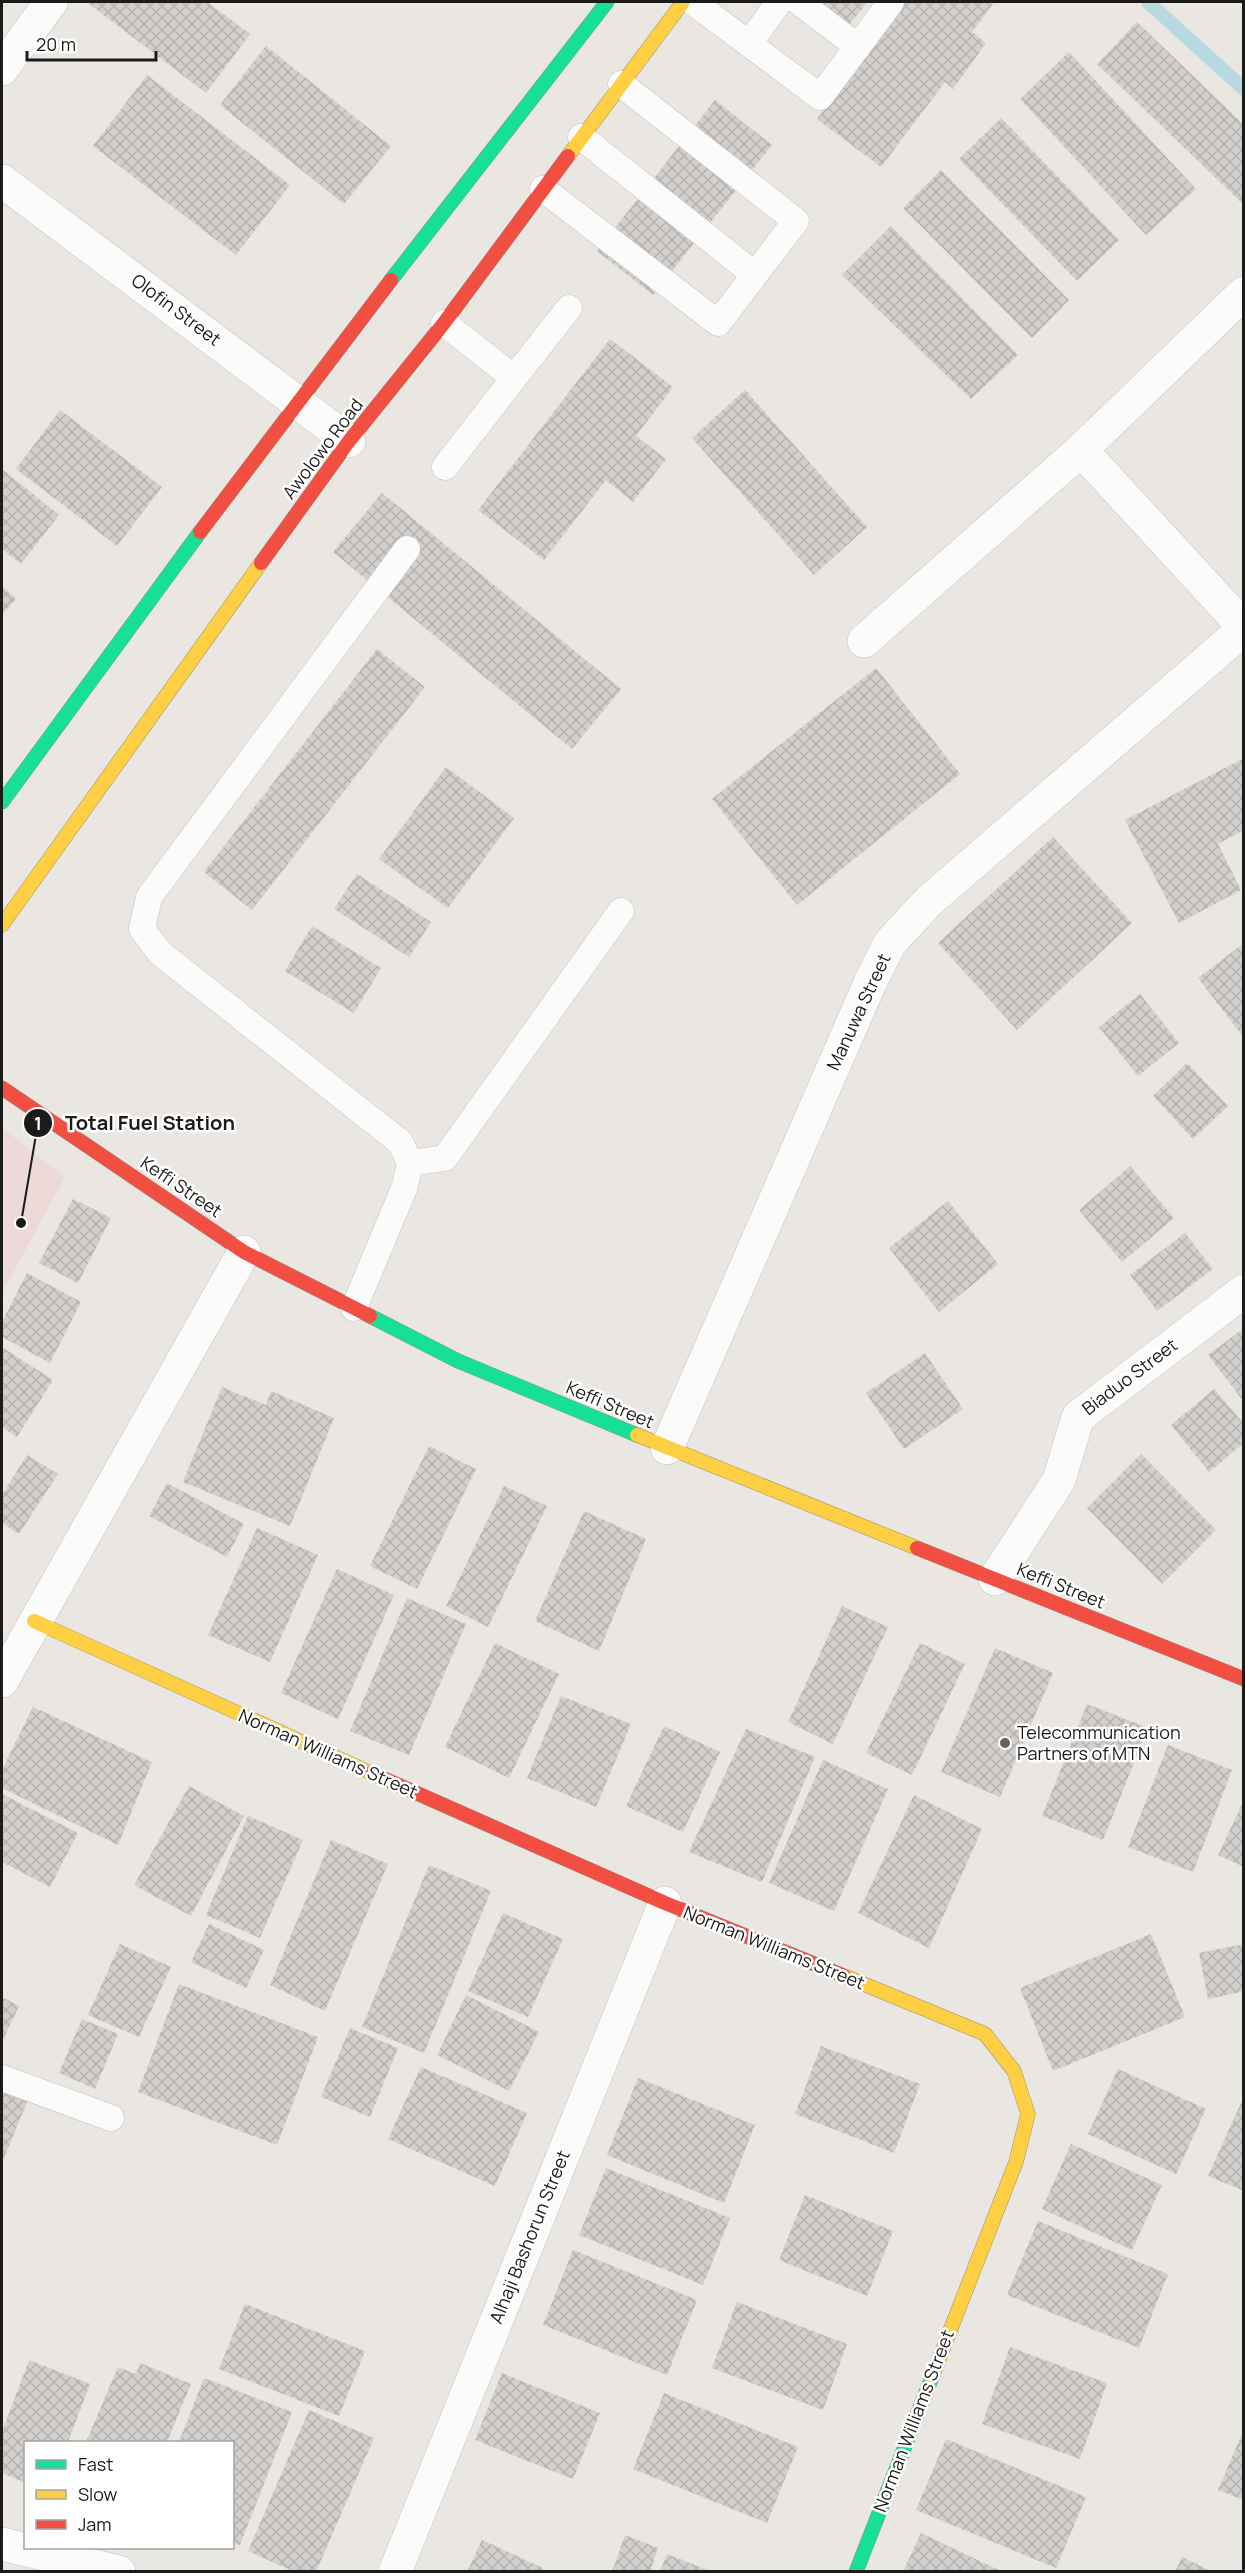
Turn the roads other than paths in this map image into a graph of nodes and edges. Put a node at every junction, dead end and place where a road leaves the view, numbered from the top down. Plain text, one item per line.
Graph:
1 (51, 2) edge
2 (608, 2) edge
3 (683, 2) edge
4 (693, 2) edge
5 (779, 2) edge
6 (799, 2) edge
7 (891, 2) edge
8 (749, 44) junction
9 (858, 47) junction
10 (2, 69) edge
11 (621, 84) junction
12 (581, 138) junction
13 (2, 182) edge
14 (543, 189) junction
15 (754, 274) junction
16 (1244, 293) edge
17 (569, 308) dead end
18 (444, 324) junction
19 (514, 378) junction
20 (297, 400) junction
21 (348, 441) junction
22 (1081, 450) junction
23 (445, 467) dead end
24 (407, 549) dead end
25 (1244, 628) edge
26 (864, 641) dead end
27 (2, 802) edge
28 (621, 912) dead end
29 (2, 925) edge
30 (2, 1088) edge
31 (410, 1163) junction
32 (244, 1252) junction
33 (1244, 1291) edge
34 (354, 1308) junction
35 (667, 1448) junction
36 (994, 1579) junction
37 (34, 1621) junction
38 (1244, 1679) edge
39 (2, 1681) edge
40 (665, 1903) junction
41 (2, 2078) edge
42 (111, 2118) dead end
43 (2, 2544) edge
44 (119, 2571) edge
45 (395, 2571) edge
46 (856, 2571) edge

1 - 10 street
2 - 20 main road
3 - 11 main road, Awolowo Road
4 - 8 lane
5 - 8 lane
6 - 9 lane
7 - 9 lane
8 - 9 lane
11 - 12 main road, Awolowo Road
11 - 15 lane
12 - 14 main road, Awolowo Road
12 - 15 lane
13 - 20 street, Olofin Street
14 - 15 lane
14 - 18 main road, Awolowo Road
16 - 22 street
17 - 19 lane
18 - 19 lane
18 - 21 main road, Awolowo Road
19 - 23 lane
20 - 21 street, Olofin Street
20 - 27 main road
21 - 29 main road, Awolowo Road
22 - 25 street
22 - 26 street
24 - 31 lane
25 - 35 street, Manuwa Street
28 - 31 lane
30 - 32 main road, Keffi Street
31 - 34 lane
32 - 34 main road, Keffi Street
32 - 37 street
33 - 36 street, Biaduo Street
34 - 35 main road, Keffi Street
35 - 36 main road, Keffi Street
36 - 38 main road, Keffi Street
37 - 39 street
37 - 40 main road, Norman Williams Street
40 - 45 street, Alhaji Bashorun Street
40 - 46 main road, Norman Williams Street
41 - 42 lane
43 - 44 street

